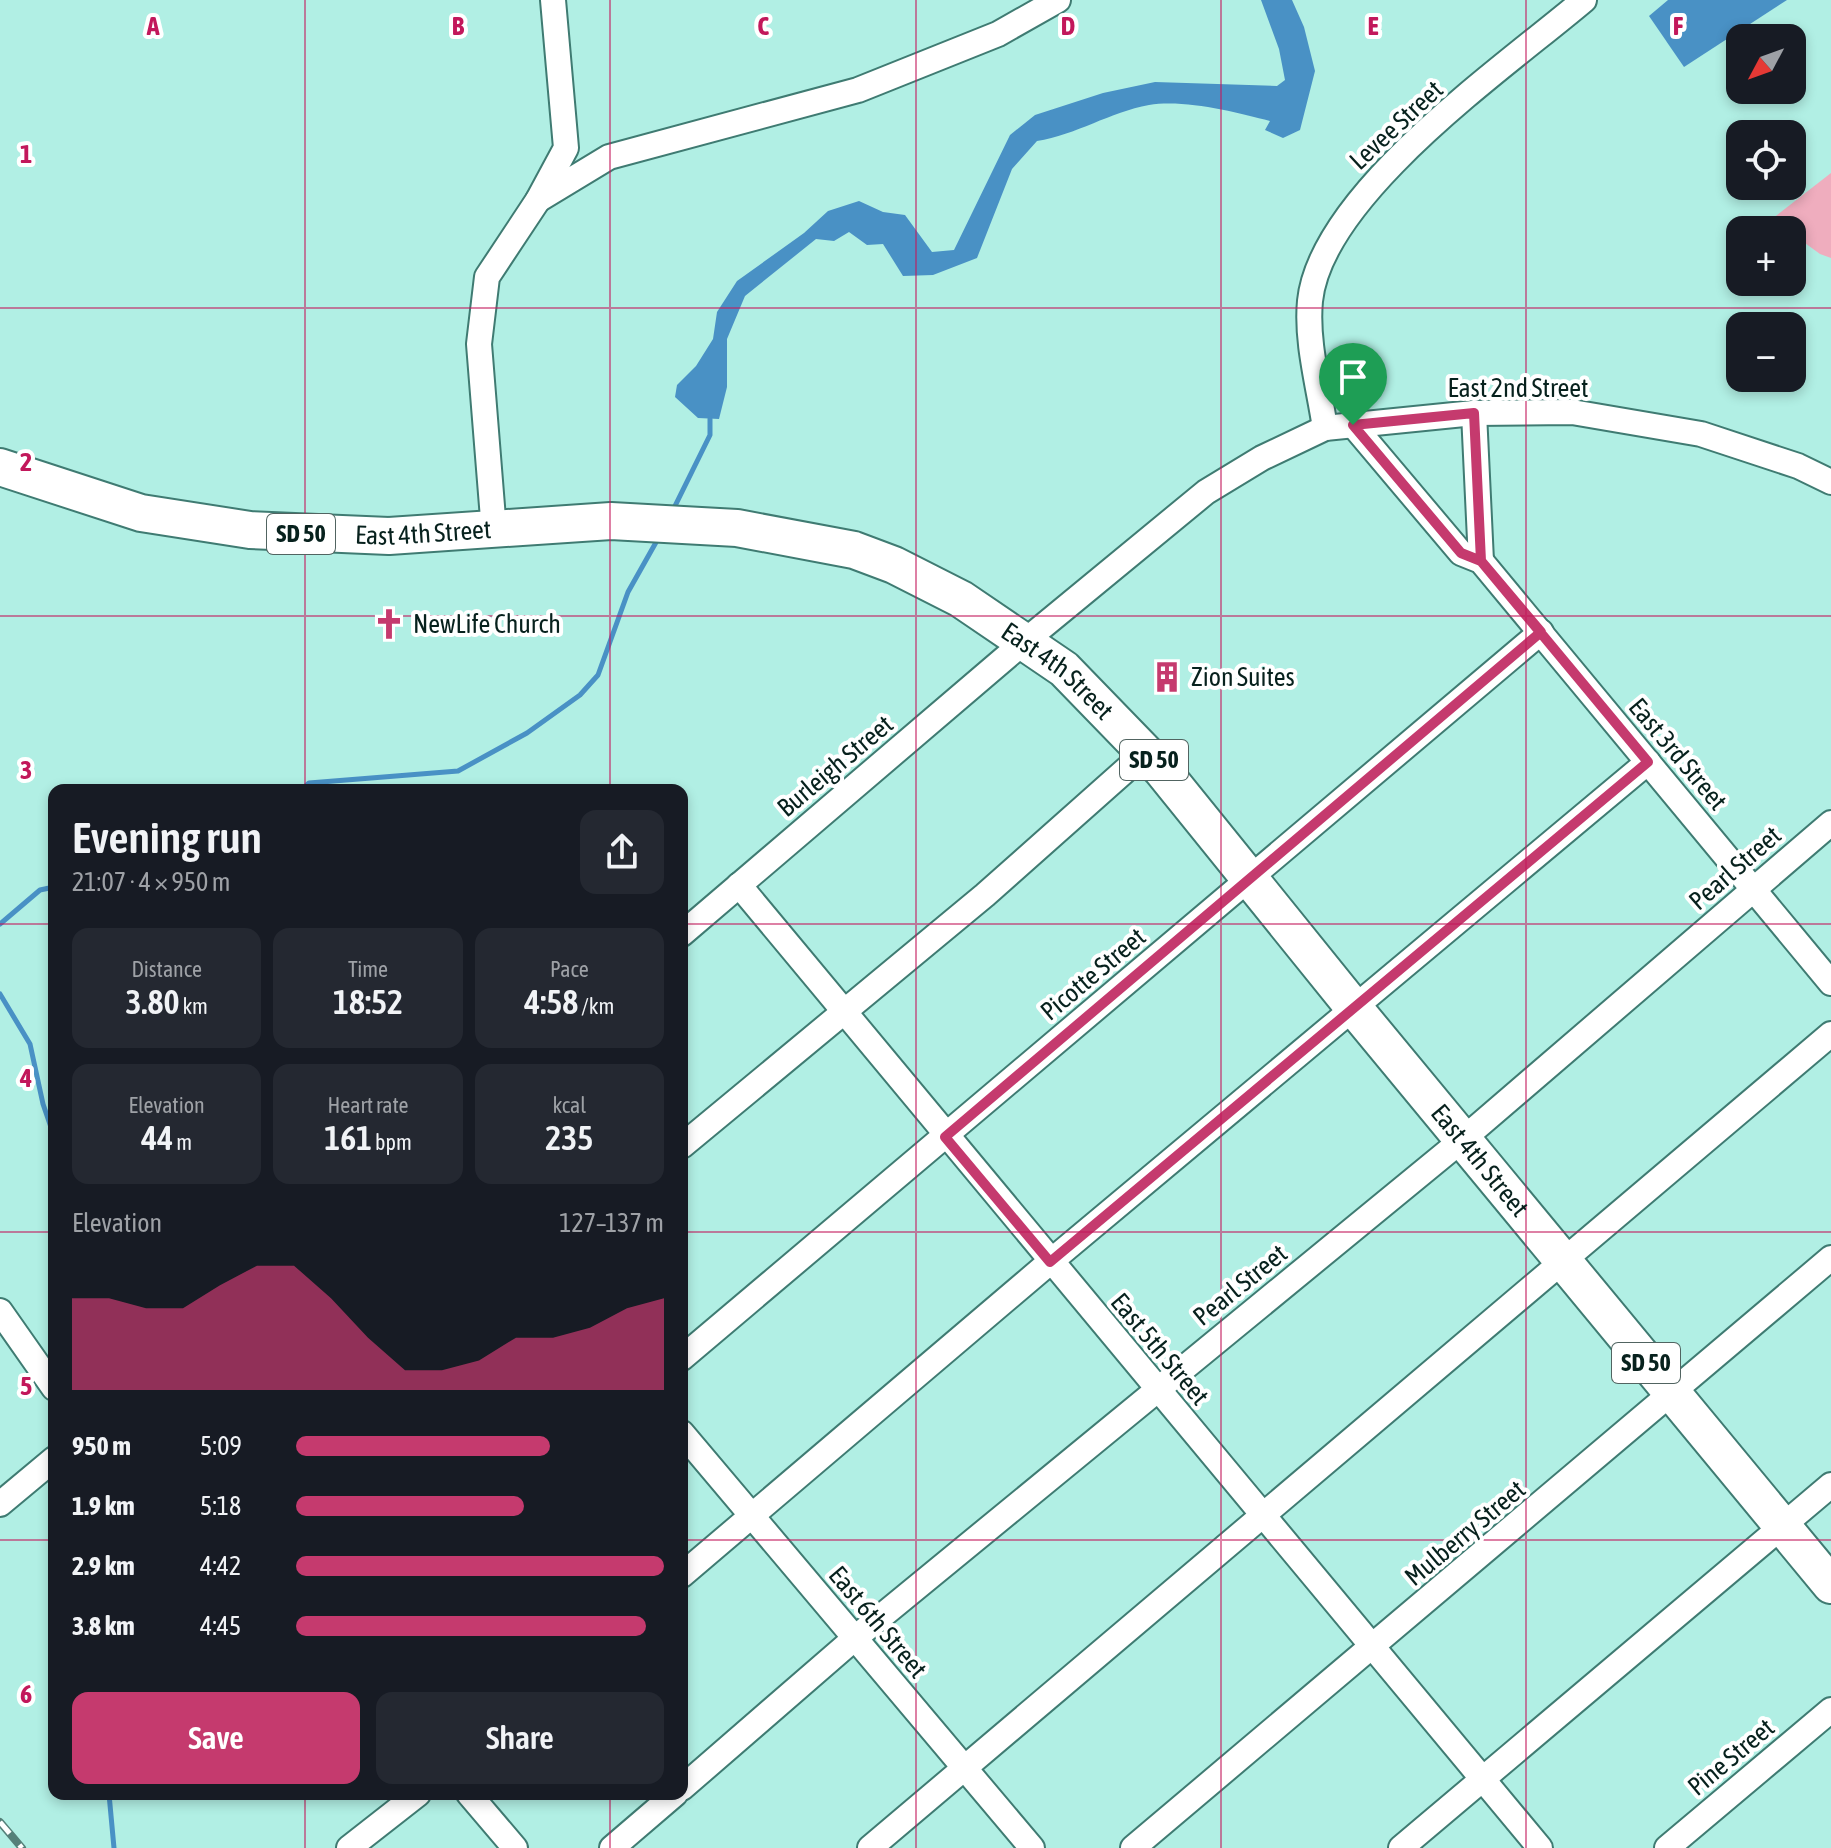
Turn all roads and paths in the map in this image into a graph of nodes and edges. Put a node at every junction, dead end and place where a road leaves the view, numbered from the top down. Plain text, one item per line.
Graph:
1 (553, 0) edge
2 (1058, 0) edge
3 (1584, 0) edge
4 (538, 200) junction
5 (1474, 413) junction
6 (1353, 425) junction
7 (1325, 428) junction
8 (0, 467) edge
9 (1831, 482) edge
10 (494, 531) junction
11 (1481, 561) junction
12 (1541, 632) junction
13 (1025, 641) junction
14 (1146, 752) junction
15 (1648, 762) junction
16 (1831, 823) edge
17 (1248, 879) junction
18 (739, 885) junction
19 (1753, 889) junction
20 (688, 929) edge
21 (1831, 983) edge
22 (1354, 1008) junction
23 (843, 1012) junction
24 (1831, 1034) edge
25 (945, 1137) junction
26 (1462, 1140) junction
27 (688, 1141) edge
28 (1831, 1258) edge
29 (1050, 1262) junction
30 (1564, 1263) junction
31 (0, 1311) edge
32 (688, 1353) edge
33 (48, 1379) edge
34 (1158, 1389) junction
35 (1673, 1395) junction
36 (688, 1440) edge
37 (48, 1464) edge
38 (1831, 1485) edge
39 (0, 1504) edge
40 (1264, 1515) junction
41 (753, 1516) junction
42 (1783, 1526) junction
43 (688, 1570) edge
44 (1831, 1585) edge
45 (855, 1638) junction
46 (1372, 1648) junction
47 (1831, 1710) edge
48 (962, 1766) junction
49 (1483, 1780) junction
50 (688, 1783) edge
51 (410, 1800) edge
52 (474, 1800) edge
53 (668, 1800) edge
54 (349, 1848) edge
55 (515, 1848) edge
56 (612, 1848) edge
57 (870, 1848) edge
58 (1032, 1848) edge
59 (1133, 1848) edge
60 (1401, 1848) edge
61 (1540, 1848) edge
62 (1667, 1848) edge

1 - 4 street
2 - 4 street
3 - 7 street, Levee Street
4 - 10 street
5 - 6 street, East 2nd Street
5 - 9 street, East 2nd Street
5 - 11 street
6 - 7 street, East 2nd Street
6 - 11 street, East 3rd Street
7 - 13 street, East 2nd Street
8 - 10 highway, East 4th Street / SD 50
10 - 13 highway, East 4th Street / SD 50
11 - 12 street, East 3rd Street
12 - 15 street, East 3rd Street
12 - 17 street, Picotte Street
13 - 14 highway, East 4th Street / SD 50
13 - 18 street, Burleigh Street
14 - 17 highway, East 4th Street / SD 50
14 - 23 street
15 - 19 street, East 3rd Street
15 - 22 street
16 - 19 street, Pearl Street
17 - 22 highway, East 4th Street / SD 50
17 - 25 street, Picotte Street
18 - 20 street, Burleigh Street
18 - 23 street, East 5th Street
19 - 21 street, East 3rd Street
19 - 26 street, Pearl Street
22 - 26 highway, East 4th Street / SD 50
22 - 29 street
23 - 25 street, East 5th Street
23 - 27 street
24 - 30 street
25 - 29 street, East 5th Street
25 - 32 street, Picotte Street
26 - 30 highway, East 4th Street / SD 50
26 - 34 street, Pearl Street
28 - 35 street, Mulberry Street
29 - 34 street, East 5th Street
29 - 41 street
30 - 35 highway, East 4th Street / SD 50
30 - 40 street
31 - 33 street
34 - 40 street, East 5th Street
34 - 45 street, Pearl Street
35 - 42 highway, East 4th Street / SD 50
35 - 46 street, Mulberry Street
36 - 41 street, East 6th Street
37 - 39 street
38 - 42 street
40 - 46 street, East 5th Street
40 - 48 street
41 - 43 street
41 - 45 street, East 6th Street
42 - 44 highway, East 4th Street / SD 50
42 - 49 street
45 - 48 street, East 6th Street
45 - 50 street, Pearl Street
46 - 49 street, East 5th Street
46 - 59 street, Mulberry Street
47 - 62 street, Pine Street
48 - 57 street
48 - 58 street, East 6th Street
49 - 60 street
49 - 61 street, East 5th Street
51 - 54 street
52 - 55 street
53 - 56 street

